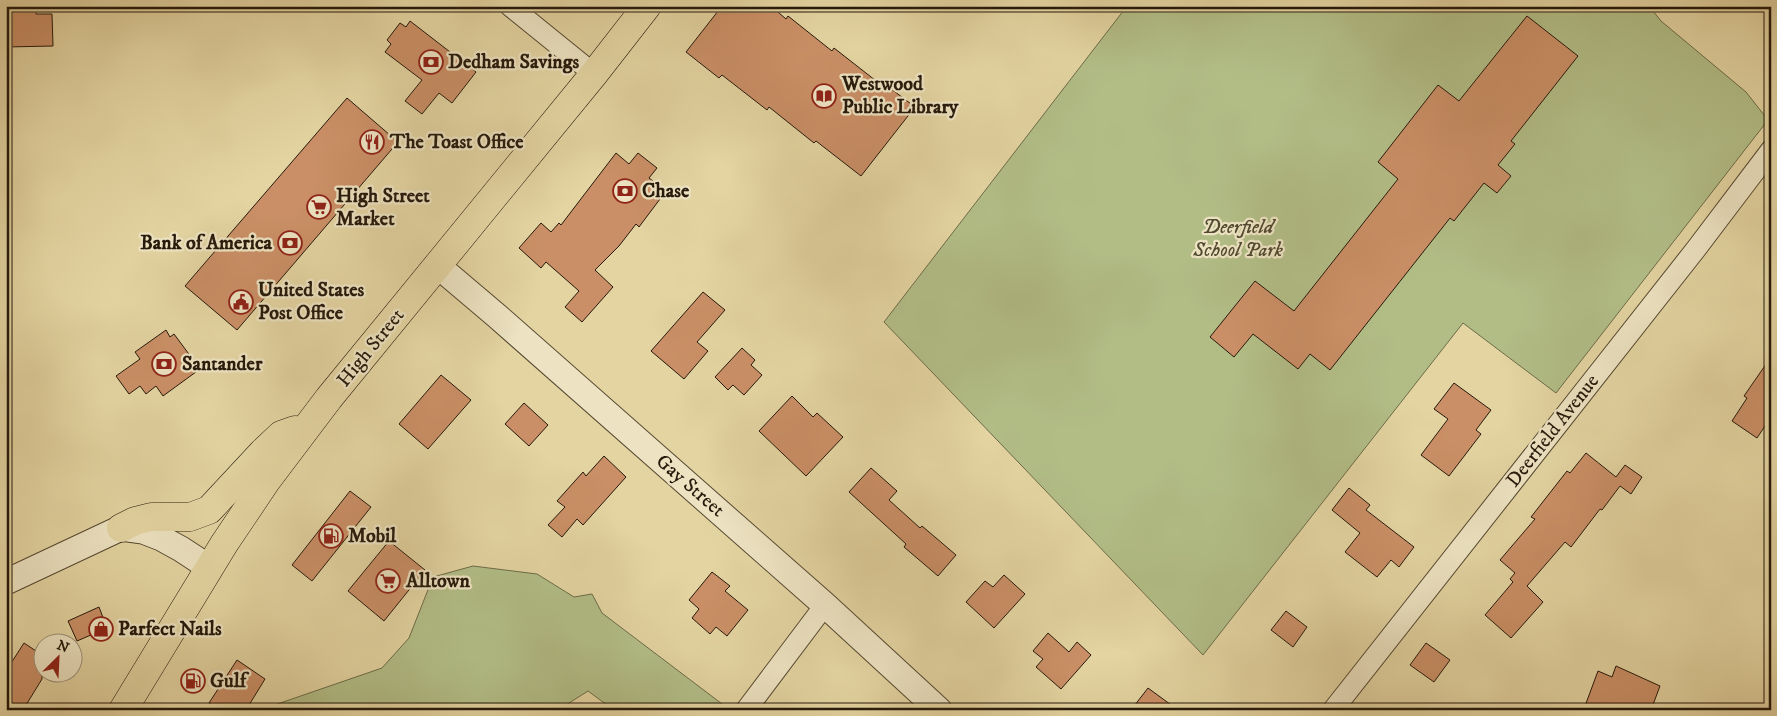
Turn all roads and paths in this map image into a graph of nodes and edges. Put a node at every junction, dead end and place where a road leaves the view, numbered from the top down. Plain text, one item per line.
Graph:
1 (510, 6) edge
2 (647, 6) edge
3 (594, 74) junction
4 (1771, 150) edge
5 (438, 266) junction
6 (310, 423) junction
7 (121, 528) junction
8 (210, 568) junction
9 (6, 582) edge
10 (825, 604) junction
11 (123, 710) edge
12 (746, 710) edge
13 (939, 710) edge
14 (1333, 710) edge

1 - 3 street
2 - 3 main road, High Street
3 - 5 main road, High Street
4 - 14 street, Deerfield Avenue
5 - 6 main road, High Street
5 - 10 street, Gay Street
6 - 7 main road
6 - 8 main road, High Street
7 - 8 street
7 - 9 street
8 - 11 main road, High Street
10 - 12 street
10 - 13 street, Gay Street

